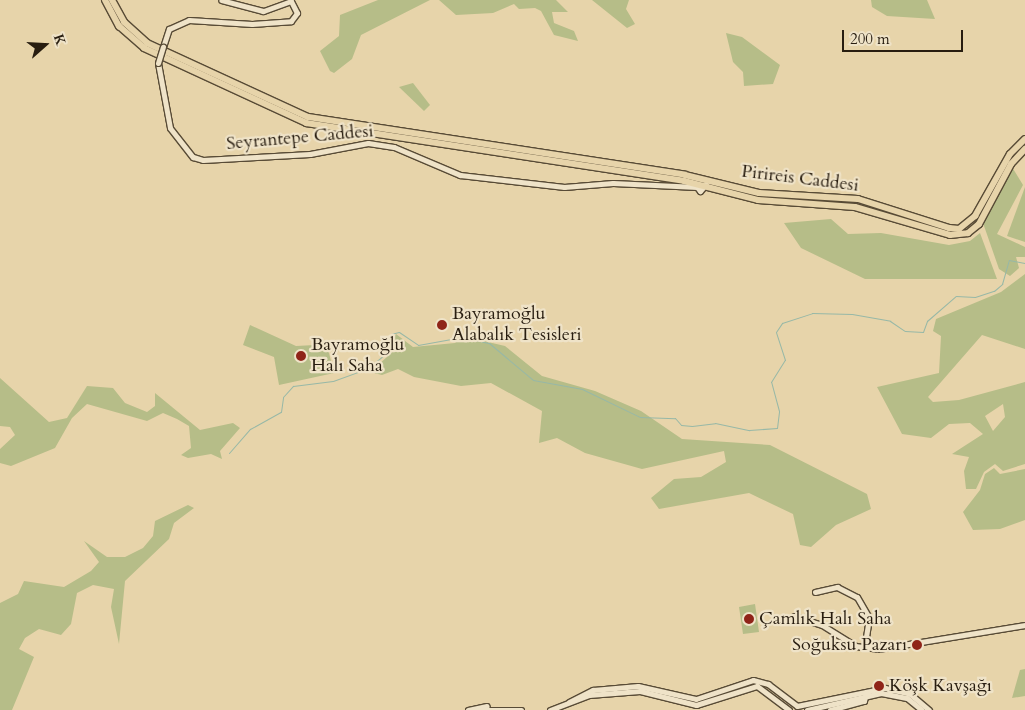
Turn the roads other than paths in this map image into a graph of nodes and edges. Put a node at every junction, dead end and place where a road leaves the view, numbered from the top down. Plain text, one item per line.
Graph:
1 (105, 0) edge
2 (112, 0) edge
3 (221, 0) edge
4 (1025, 139) edge
5 (1025, 149) edge
6 (704, 186) junction
7 (816, 592) dead end
8 (794, 616) dead end
9 (1025, 625) edge
10 (864, 648) junction
11 (762, 687) junction
12 (775, 689) junction
13 (866, 692) junction
14 (569, 702) junction
15 (495, 708) junction
16 (785, 708) edge
17 (468, 710) edge
18 (482, 710) edge
19 (521, 710) edge
20 (550, 710) edge
21 (807, 710) edge
22 (830, 710) edge
23 (922, 710) edge
24 (929, 710) edge

1 - 6 main road
2 - 6 main road
3 - 6 street, Seyrantepe Caddesi, bridge
4 - 6 main road, Pirireis Caddesi
5 - 6 main road, Pirireis Caddesi
7 - 10 street
8 - 10 street
9 - 10 street
11 - 12 street
11 - 14 street
11 - 16 street
12 - 13 street
12 - 14 street
13 - 21 street
13 - 22 street
13 - 23 street
13 - 24 street
14 - 20 street
15 - 17 street
15 - 18 street
15 - 19 street

